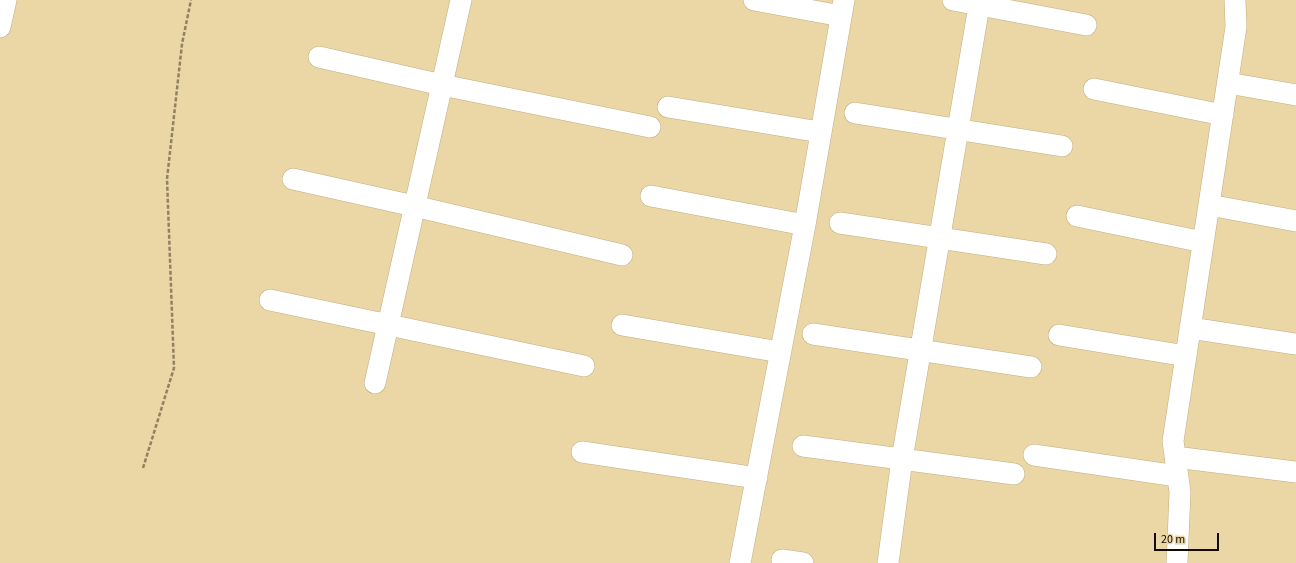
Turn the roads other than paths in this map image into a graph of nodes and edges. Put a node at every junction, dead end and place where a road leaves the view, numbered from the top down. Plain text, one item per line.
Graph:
1 (6, 0) edge
2 (461, 0) edge
3 (754, 0) edge
4 (953, 0) edge
5 (1236, 0) edge
6 (979, 2) edge
7 (842, 8) edge
8 (1086, 26) dead end
9 (0, 27) edge
10 (319, 57) dead end
11 (1228, 83) junction
12 (442, 85) junction
13 (1094, 89) dead end
14 (1296, 95) edge
15 (668, 107) dead end
16 (855, 113) dead end
17 (1223, 115) junction
18 (650, 127) dead end
19 (958, 129) junction
20 (820, 132) junction
21 (1062, 146) dead end
22 (293, 180) dead end
23 (651, 196) dead end
24 (1209, 205) junction
25 (414, 206) junction
26 (1077, 216) dead end
27 (1296, 221) edge
28 (840, 223) dead end
29 (805, 225) junction
30 (940, 238) junction
31 (1203, 242) junction
32 (1046, 254) dead end
33 (622, 255) dead end
34 (270, 300) dead end
35 (388, 325) junction
36 (622, 325) dead end
37 (1190, 328) junction
38 (813, 334) dead end
39 (1059, 335) dead end
40 (1296, 344) edge
41 (921, 351) junction
42 (780, 352) junction
43 (1186, 356) junction
44 (584, 366) dead end
45 (1031, 367) dead end
46 (375, 383) dead end
47 (803, 446) dead end
48 (582, 452) dead end
49 (1034, 455) dead end
50 (902, 459) junction
51 (1176, 467) junction
52 (1296, 472) edge
53 (1014, 474) dead end
54 (757, 478) junction
55 (782, 560) dead end
56 (740, 563) edge
57 (803, 563) edge
58 (888, 563) edge
59 (1177, 563) edge

1 - 9 street
2 - 12 street
3 - 7 street
4 - 6 street
5 - 11 street
6 - 8 street
6 - 19 street
7 - 20 street
10 - 12 street
11 - 14 street
11 - 17 street
12 - 18 street
12 - 25 street
13 - 17 street
15 - 20 street
16 - 19 street
17 - 24 street
19 - 21 street
19 - 30 street
20 - 29 street
22 - 25 street
23 - 29 street
24 - 27 street
24 - 31 street
25 - 33 street
25 - 35 street
26 - 31 street
28 - 30 street
29 - 42 street
30 - 32 street
30 - 41 street
31 - 37 street
34 - 35 street
35 - 44 street
35 - 46 street
36 - 42 street
37 - 40 street
37 - 43 street
38 - 41 street
39 - 43 street
41 - 45 street
41 - 50 street
42 - 54 street
43 - 51 street
47 - 50 street
48 - 54 street
49 - 51 street
50 - 53 street
50 - 58 street
51 - 52 street
51 - 59 street
54 - 56 street
55 - 57 street

